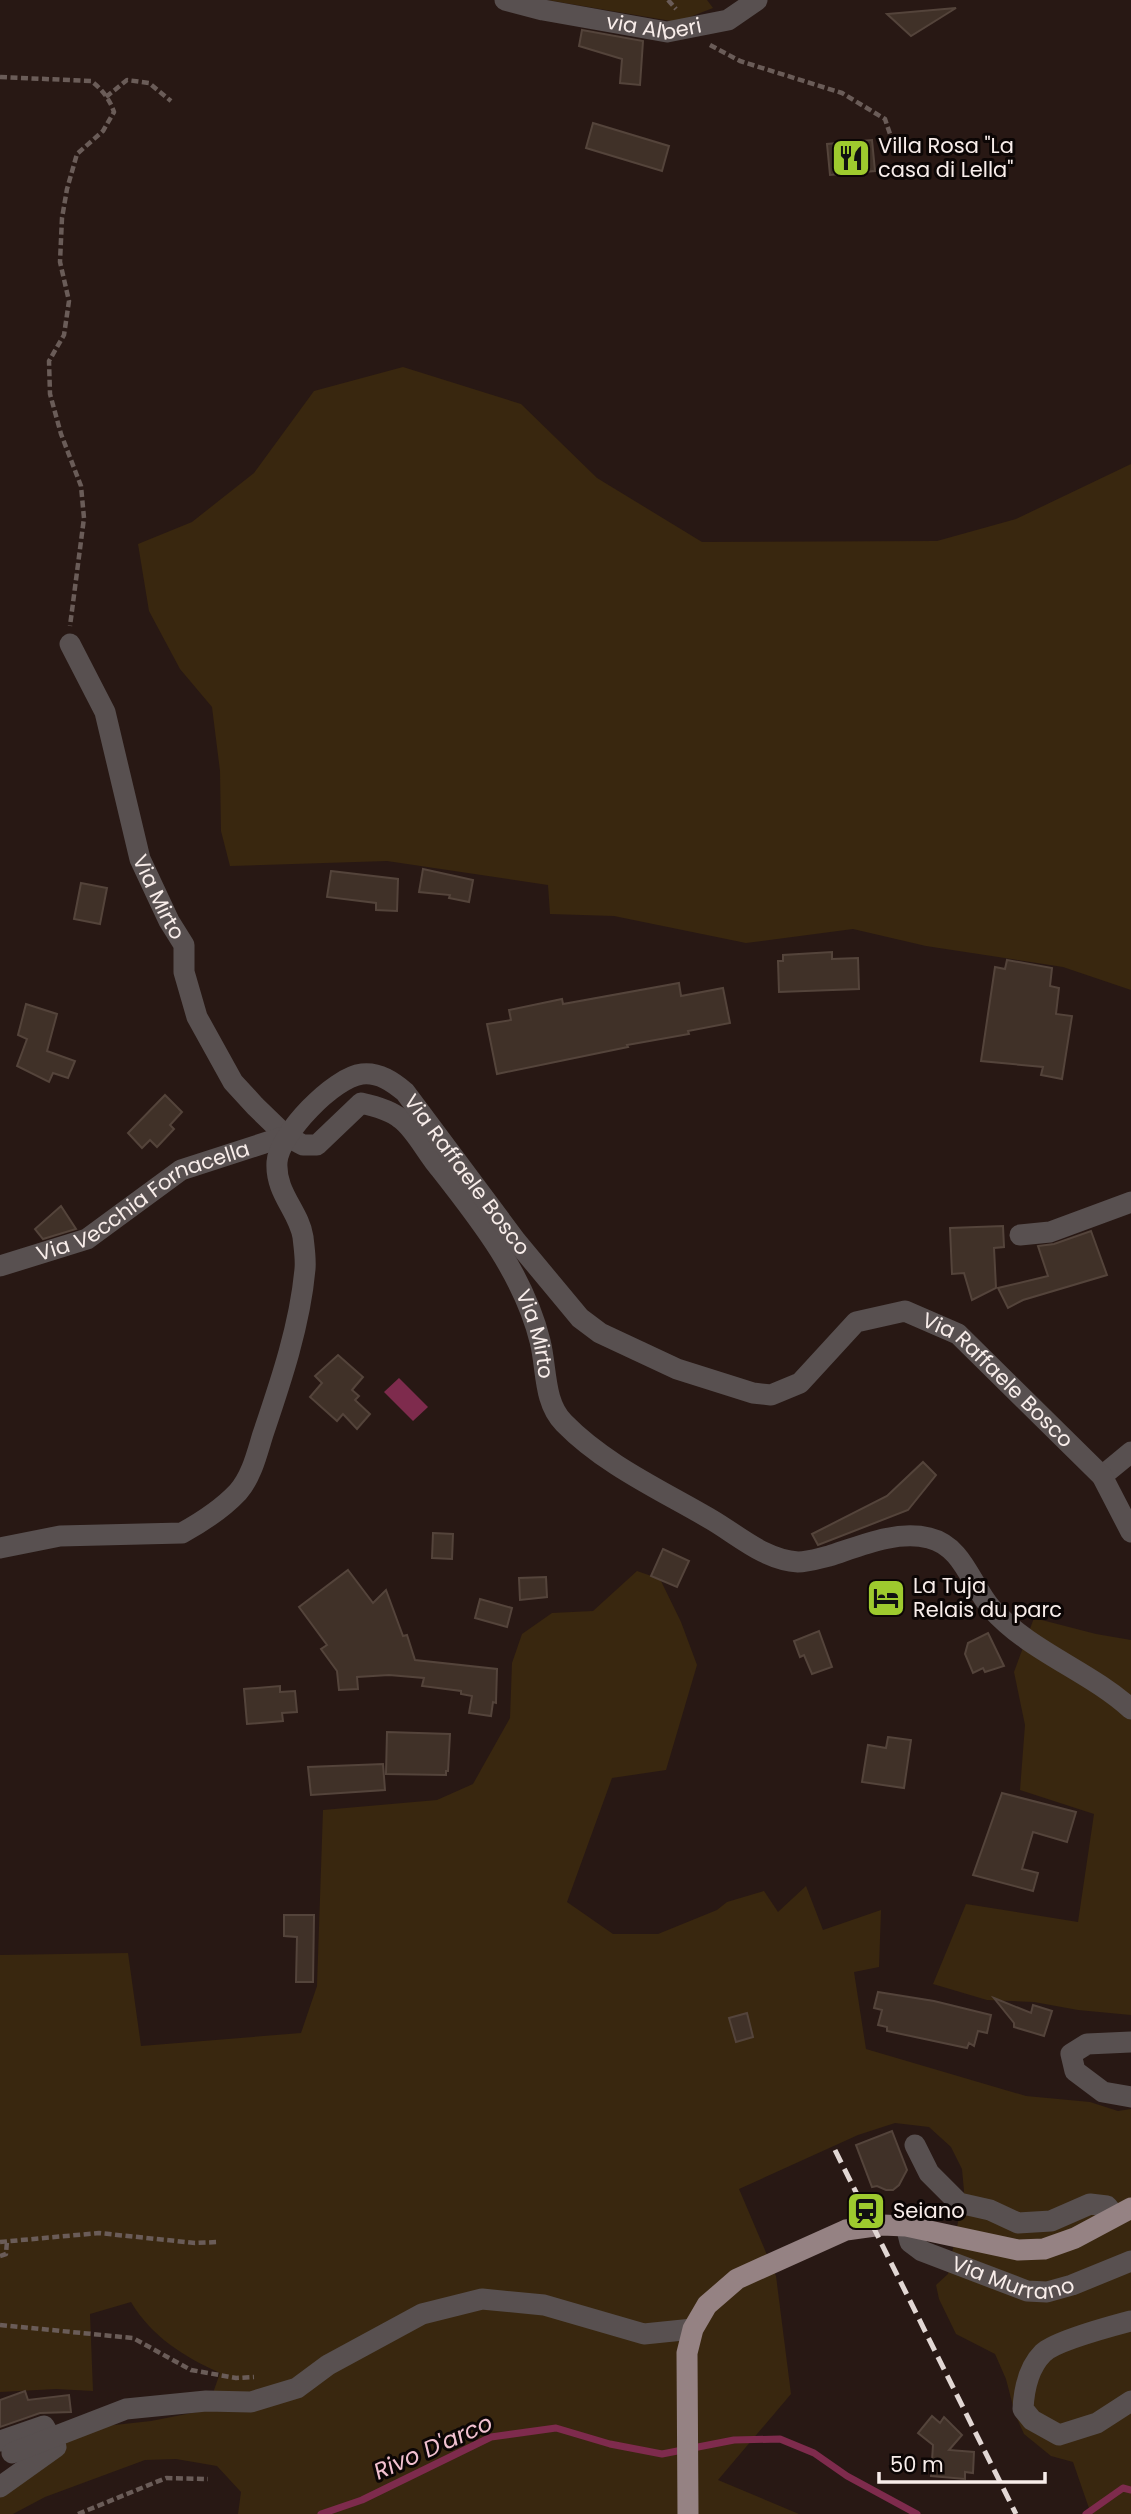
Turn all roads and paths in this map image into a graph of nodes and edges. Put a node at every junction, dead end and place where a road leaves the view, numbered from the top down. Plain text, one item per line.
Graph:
1 (505, 0) edge
2 (757, 0) edge
3 (681, 30) junction
4 (0, 77) edge
5 (106, 97) junction
6 (171, 101) dead end
7 (895, 149) dead end
8 (70, 644) joint
9 (286, 1136) junction
10 (1131, 1202) edge
11 (1020, 1235) dead end
12 (0, 1266) edge
13 (1131, 1452) edge
14 (1102, 1476) junction
15 (1131, 1532) edge
16 (0, 1548) edge
17 (1131, 1709) edge
18 (1131, 2042) edge
19 (1131, 2097) edge
20 (915, 2146) dead end
21 (1123, 2212) edge
22 (906, 2226) junction
23 (7, 2241) junction
24 (0, 2242) edge
25 (219, 2242) dead end
26 (0, 2256) edge
27 (1131, 2261) edge
28 (1131, 2321) edge
29 (0, 2325) edge
30 (693, 2329) junction
31 (261, 2377) dead end
32 (1131, 2401) edge
33 (51, 2438) junction
34 (6, 2447) edge
35 (208, 2479) dead end
36 (0, 2487) edge
37 (78, 2514) edge
38 (688, 2514) edge

1 - 3 street, via Alberi
2 - 3 street, via Alberi
3 - 7 path
4 - 5 path
5 - 6 path
5 - 8 path
8 - 9 street, Via Mirto
9 - 12 street, Via Vecchia Fornacella
9 - 14 street, Via Raffaele Bosco
9 - 16 street
9 - 17 street, Via Mirto
10 - 11 street
13 - 14 street
14 - 15 street, Via Raffaele Bosco
18 - 19 street
20 - 21 street
21 - 22 main road
22 - 27 street, Via Murrano
22 - 30 main road
23 - 24 path
23 - 25 path
23 - 26 path
28 - 32 street
29 - 31 path
30 - 33 street
30 - 38 main road
33 - 34 street
33 - 36 street
35 - 37 path

